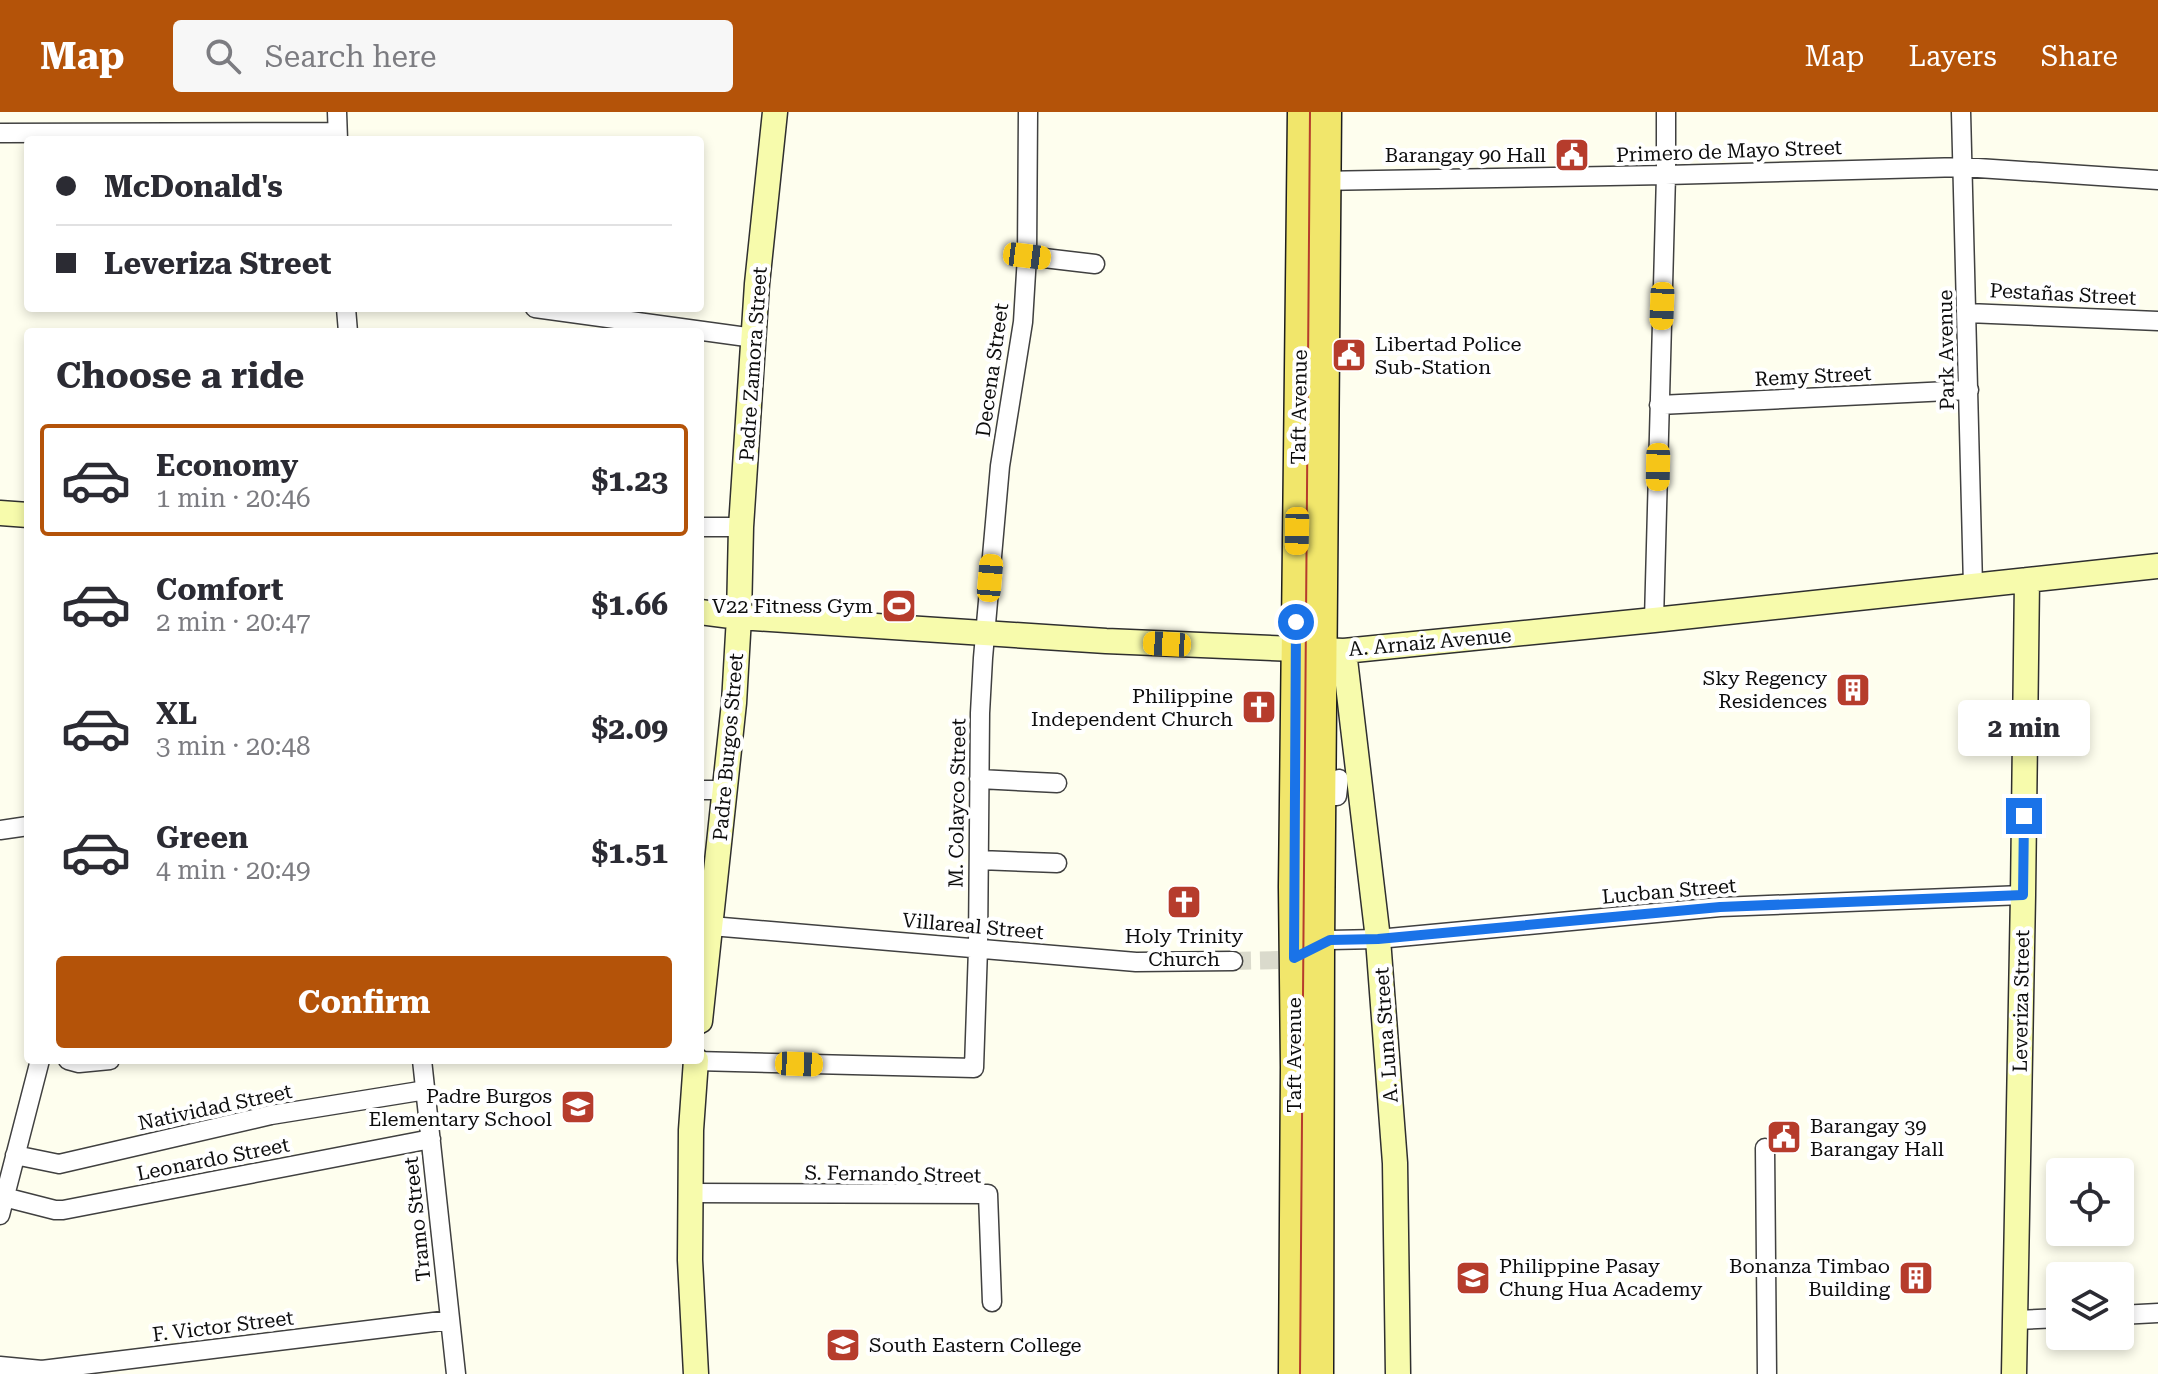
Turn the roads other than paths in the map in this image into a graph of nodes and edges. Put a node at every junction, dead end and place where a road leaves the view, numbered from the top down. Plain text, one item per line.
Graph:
1 (337, 112) edge
2 (775, 112) edge
3 (1028, 112) edge
4 (1302, 112) edge
5 (1327, 112) edge
6 (1666, 112) edge
7 (1961, 112) edge
8 (0, 133) edge
9 (338, 136) edge
10 (1963, 167) junction
11 (1666, 175) junction
12 (2158, 180) edge
13 (1314, 181) junction
14 (1027, 256) junction
15 (1095, 264) dead end
16 (564, 312) edge
17 (1967, 313) junction
18 (2158, 321) edge
19 (681, 328) edge
20 (704, 331) edge
21 (754, 338) junction
22 (1969, 390) junction
23 (1659, 405) junction
24 (0, 513) edge
25 (24, 515) edge
26 (704, 527) edge
27 (741, 527) junction
28 (2158, 566) edge
29 (2027, 580) junction
30 (1973, 586) junction
31 (704, 613) edge
32 (739, 617) junction
33 (1654, 620) junction
34 (984, 634) junction
35 (1321, 650) junction
36 (979, 779) junction
37 (1057, 783) dead end
38 (704, 790) edge
39 (725, 790) junction
40 (24, 827) edge
41 (0, 830) edge
42 (979, 860) junction
43 (1057, 863) dead end
44 (2023, 895) junction
45 (711, 926) junction
46 (1378, 939) junction
47 (1320, 944) junction
48 (978, 948) junction
49 (1287, 959) junction
50 (1233, 961) tunnel mouth
51 (704, 986) edge
52 (704, 1060) edge
53 (39, 1064) edge
54 (423, 1064) edge
55 (696, 1064) edge
56 (426, 1090) junction
57 (431, 1139) junction
58 (1765, 1148) dead end
59 (9, 1166) edge
60 (691, 1193) junction
61 (2, 1206) edge
62 (992, 1302) dead end
63 (2158, 1313) edge
64 (2134, 1314) edge
65 (2046, 1319) edge
66 (450, 1320) junction
67 (2016, 1320) junction
68 (0, 1366) edge
69 (456, 1374) edge
70 (696, 1374) edge
71 (1293, 1374) edge
72 (1319, 1374) edge
73 (1398, 1374) edge
74 (1767, 1374) edge
75 (2014, 1374) edge

1 - 9 street
2 - 21 street, Padre Zamora Street
3 - 14 street, Decena Street
4 - 13 main road, Taft Avenue
5 - 13 main road, Taft Avenue
6 - 11 street
7 - 10 street, Park Avenue
8 - 9 street
10 - 11 street, Primero de Mayo Street
10 - 12 street, Primero de Mayo Street
10 - 17 street, Park Avenue
11 - 13 street, Primero de Mayo Street
11 - 23 street
13 - 35 main road, Taft Avenue
14 - 15 street
14 - 34 street, Decena Street
16 - 19 street
17 - 18 street, Pestañas Street
17 - 22 street, Park Avenue
20 - 21 street
21 - 27 street, Padre Zamora Street
22 - 23 street, Remy Street
22 - 30 street, Park Avenue
23 - 33 street
24 - 25 street
26 - 27 street
27 - 32 street, Padre Zamora Street
28 - 29 street, A. Arnaiz Avenue
29 - 30 street, A. Arnaiz Avenue
29 - 44 street, Leveriza Street
30 - 33 street, A. Arnaiz Avenue
31 - 32 street, A. Arnaiz Avenue
32 - 34 street, A. Arnaiz Avenue
32 - 39 street, Padre Burgos Street
33 - 35 street, A. Arnaiz Avenue
34 - 35 street, A. Arnaiz Avenue
34 - 36 street, M. Colayco Street
35 - 46 street, A. Luna Street
35 - 47 main road, Taft Avenue
35 - 49 main road, Taft Avenue
36 - 37 street
36 - 42 street, M. Colayco Street
38 - 39 street
39 - 45 street, Padre Burgos Street
40 - 41 street
42 - 43 street
42 - 48 street, M. Colayco Street
44 - 46 street, Lucban Street
44 - 67 street, Leveriza Street
45 - 48 street, Villareal Street
45 - 51 street, Padre Burgos Street
46 - 47 street, Lucban Street
46 - 73 street, A. Luna Street
47 - 49 street
47 - 72 main road, Taft Avenue
48 - 50 street, Villareal Street
48 - 52 street, M. Colayco Street
49 - 71 main road, Taft Avenue
53 - 59 street
54 - 56 street, Tramo Street
55 - 60 street
56 - 57 street, Tramo Street
56 - 59 street, Natividad Street
57 - 61 street, Leonardo Street
57 - 66 street, Tramo Street
58 - 74 street
59 - 61 street
60 - 62 street, S. Fernando Street
60 - 70 street
63 - 64 street
65 - 67 street
66 - 68 street, F. Victor Street
66 - 69 street, Tramo Street
67 - 75 street, Leveriza Street

